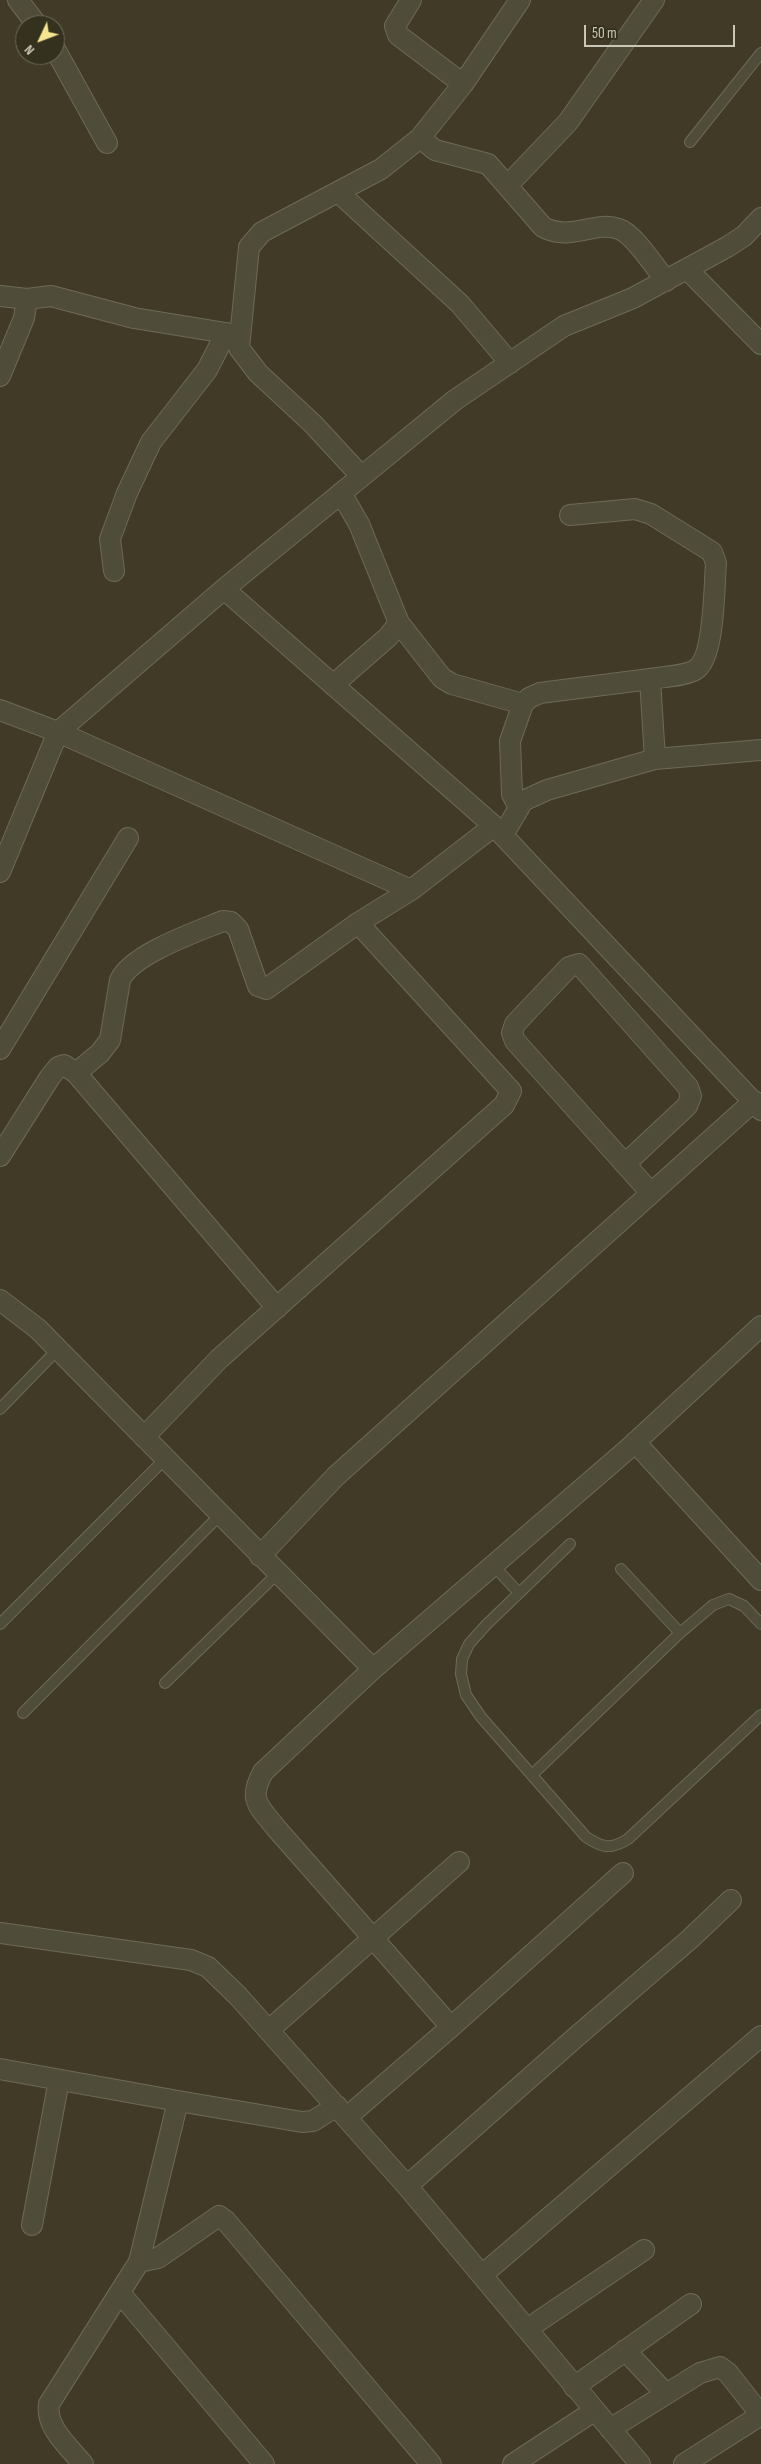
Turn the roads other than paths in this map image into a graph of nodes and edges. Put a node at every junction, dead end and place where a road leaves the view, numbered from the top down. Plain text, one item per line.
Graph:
1 (18, 0) edge
2 (411, 0) edge
3 (520, 0) edge
4 (654, 0) edge
5 (29, 15) edge
6 (761, 53) edge
7 (64, 65) edge
8 (464, 84) junction
9 (420, 138) junction
10 (690, 142) dead end
11 (107, 143) dead end
12 (508, 185) junction
13 (338, 192) junction
14 (761, 218) edge
15 (687, 269) junction
16 (666, 280) junction
17 (0, 296) edge
18 (27, 299) junction
19 (233, 334) junction
20 (761, 344) edge
21 (510, 363) junction
22 (0, 376) edge
23 (361, 476) junction
24 (341, 493) junction
25 (570, 515) dead end
26 (114, 571) dead end
27 (224, 589) junction
28 (399, 624) junction
29 (650, 679) junction
30 (333, 685) junction
31 (523, 704) junction
32 (0, 710) edge
33 (58, 732) junction
34 (761, 750) edge
35 (655, 759) junction
36 (519, 808) junction
37 (499, 831) junction
38 (128, 838) dead end
39 (0, 872) edge
40 (411, 890) junction
41 (358, 923) junction
42 (0, 1049) edge
43 (76, 1073) junction
44 (757, 1106) edge
45 (0, 1156) edge
46 (625, 1164) junction
47 (651, 1193) junction
48 (0, 1300) edge
49 (277, 1308) junction
50 (761, 1326) edge
51 (58, 1349) junction
52 (0, 1409) edge
53 (144, 1437) junction
54 (635, 1442) junction
55 (165, 1459) junction
56 (220, 1515) junction
57 (570, 1544) dead end
58 (260, 1556) junction
59 (494, 1566) junction
60 (621, 1569) dead end
61 (278, 1574) junction
62 (761, 1580) edge
63 (518, 1592) junction
64 (0, 1624) edge
65 (761, 1624) edge
66 (680, 1633) junction
67 (373, 1669) junction
68 (165, 1684) dead end
69 (23, 1713) dead end
70 (761, 1715) edge
71 (532, 1775) junction
72 (460, 1862) dead end
73 (623, 1873) dead end
74 (731, 1900) dead end
75 (0, 1933) edge
76 (373, 1939) junction
77 (451, 2027) junction
78 (268, 2030) junction
79 (761, 2036) edge
80 (0, 2070) edge
81 (59, 2080) junction
82 (178, 2101) junction
83 (342, 2112) junction
84 (407, 2186) junction
85 (32, 2225) dead end
86 (644, 2250) dead end
87 (139, 2262) junction
88 (482, 2275) junction
89 (120, 2293) junction
90 (691, 2304) dead end
91 (527, 2330) junction
92 (625, 2350) junction
93 (574, 2387) junction
94 (666, 2394) junction
95 (594, 2411) junction
96 (761, 2415) edge
97 (610, 2429) junction
98 (83, 2464) edge
99 (264, 2464) edge
100 (430, 2464) edge
101 (513, 2464) edge
102 (640, 2464) edge
103 (684, 2464) edge

1 - 5 street
2 - 8 street
3 - 8 street
4 - 12 street
6 - 10 lane
7 - 11 street
8 - 9 street
9 - 12 street
9 - 13 street
12 - 16 street
13 - 19 street
13 - 21 street
14 - 15 street
15 - 16 street
15 - 20 street
16 - 21 street
17 - 18 street
18 - 19 street
18 - 22 street
19 - 23 street
19 - 26 street
21 - 23 street
23 - 24 street
24 - 27 street
24 - 28 street
25 - 29 street
27 - 30 street
27 - 33 street
28 - 30 street
28 - 31 street
29 - 31 street
29 - 35 street
30 - 37 street
31 - 36 street
32 - 33 street
33 - 39 street
33 - 40 street
34 - 35 street
35 - 36 street
36 - 37 street
37 - 40 street
37 - 44 street
38 - 42 street
40 - 41 street
41 - 43 street
41 - 49 street
43 - 45 street
43 - 49 street
44 - 47 street
46 - 46 street
46 - 47 street
47 - 58 street
48 - 51 street
49 - 53 street
50 - 54 street
51 - 52 lane
51 - 53 street
53 - 55 street
54 - 59 street
54 - 62 street
55 - 56 street
55 - 64 lane
56 - 58 street
56 - 69 lane
57 - 63 lane
58 - 61 street
59 - 63 lane
59 - 67 street
60 - 66 lane
61 - 67 street
61 - 68 lane
63 - 71 lane
65 - 66 lane
66 - 71 lane
67 - 76 street
70 - 71 lane
72 - 76 street
73 - 77 street
74 - 84 street
75 - 78 street
76 - 77 street
76 - 78 street
77 - 83 street
78 - 83 street
79 - 88 street
80 - 81 street
81 - 82 street
81 - 85 street
82 - 83 street
82 - 87 street
83 - 84 street
84 - 88 street
86 - 91 street
87 - 89 street
87 - 100 street
88 - 91 street
89 - 98 street
89 - 99 street
90 - 92 street
91 - 93 street
92 - 93 street
92 - 94 street
93 - 95 street
94 - 96 street
94 - 97 street
95 - 97 street
95 - 101 street
96 - 103 street
97 - 102 street

